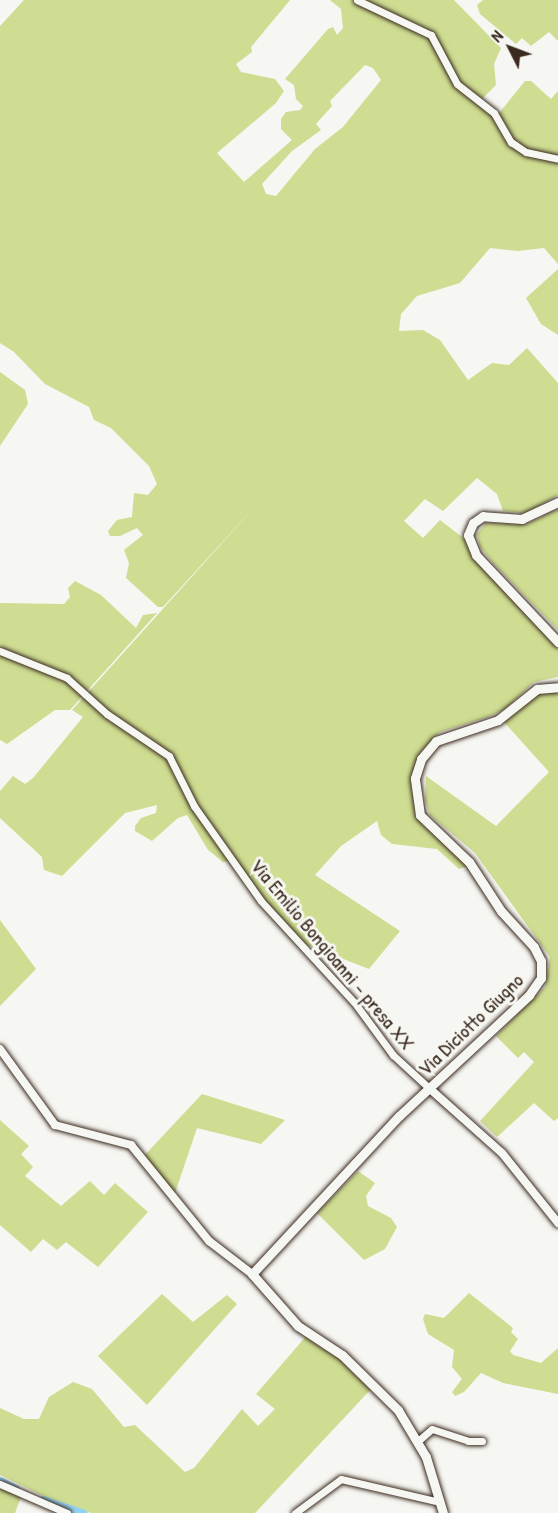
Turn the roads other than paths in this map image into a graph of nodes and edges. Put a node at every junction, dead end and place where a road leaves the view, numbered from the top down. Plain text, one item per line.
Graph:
1 (357, 0) edge
2 (558, 159) edge
3 (558, 502) edge
4 (558, 642) edge
5 (0, 651) edge
6 (558, 687) edge
7 (0, 1049) edge
8 (429, 1088) junction
9 (558, 1223) edge
10 (252, 1274) junction
11 (418, 1441) junction
12 (482, 1441) dead end
13 (0, 1484) edge
14 (440, 1502) junction
15 (67, 1513) edge
16 (295, 1513) edge
17 (443, 1513) edge

1 - 2 street
3 - 4 main road
5 - 8 street, Via Emilio Bongioanni - presa XX
6 - 8 main road, Via Diciotto Giugno
7 - 10 street
8 - 9 street, Via Emilio Bongioanni - presa XX
8 - 10 main road, Via Diciotto Giugno
10 - 11 main road
11 - 12 street
11 - 14 main road
13 - 15 street
14 - 16 street
14 - 17 main road

